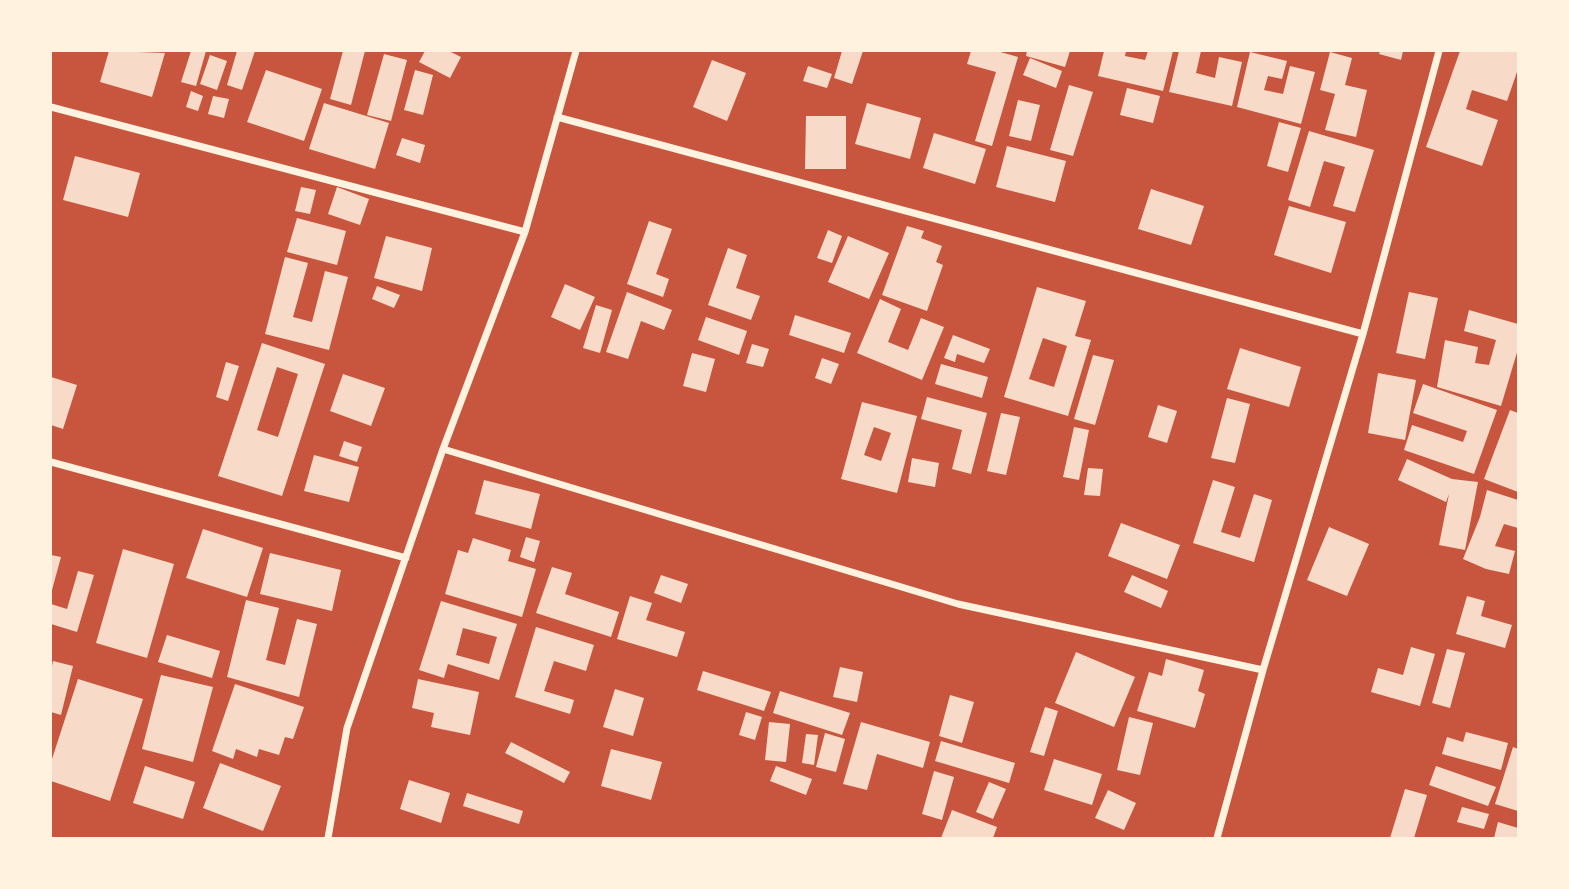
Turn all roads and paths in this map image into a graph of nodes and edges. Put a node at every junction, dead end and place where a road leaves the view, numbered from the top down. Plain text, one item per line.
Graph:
1 (576, 51) edge
2 (1439, 51) edge
3 (51, 107) edge
4 (557, 117) junction
5 (525, 232) junction
6 (1363, 334) junction
7 (443, 449) junction
8 (51, 462) edge
9 (405, 558) junction
10 (1263, 670) junction
11 (328, 838) edge
12 (1217, 838) edge

1 - 4 street
2 - 6 street
3 - 5 street
4 - 5 street
4 - 6 street
5 - 7 street
6 - 10 street
7 - 9 street
7 - 10 street
8 - 9 street
9 - 11 street
10 - 12 street

